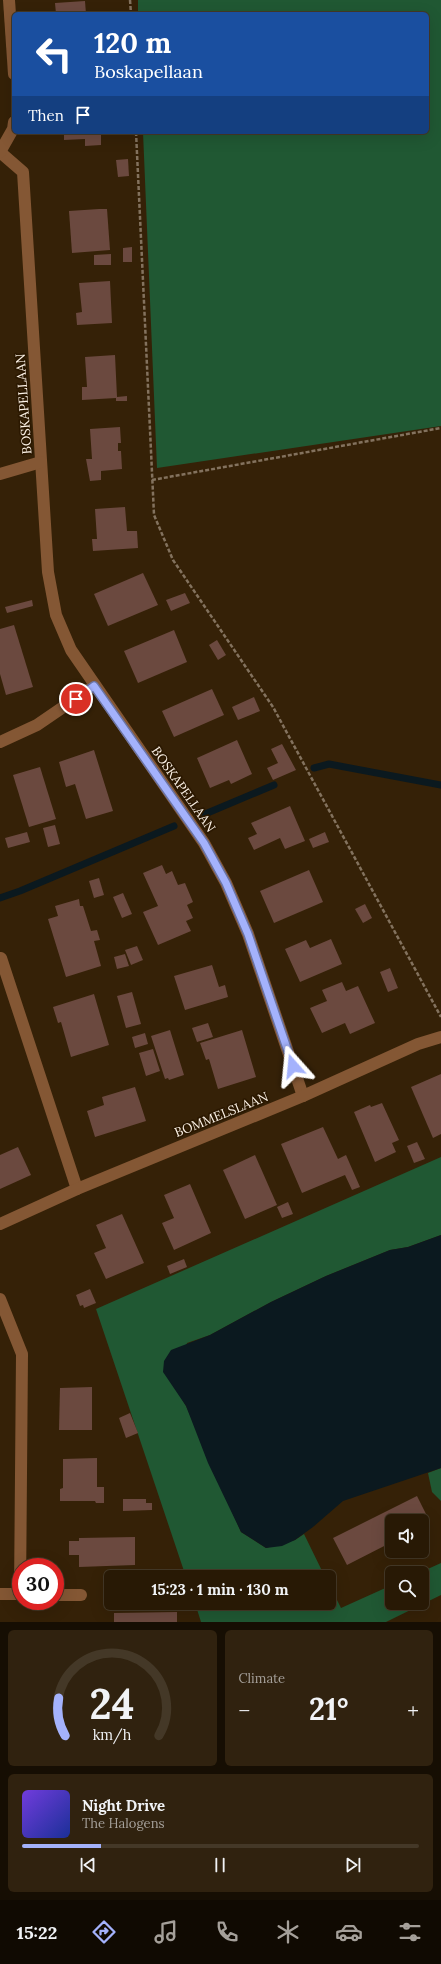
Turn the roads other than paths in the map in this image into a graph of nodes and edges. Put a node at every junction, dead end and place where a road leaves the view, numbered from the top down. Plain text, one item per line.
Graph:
1 (9, 0) edge
2 (12, 44) edge
3 (12, 131) edge
4 (0, 152) edge
5 (41, 462) junction
6 (0, 474) edge
7 (94, 686) junction
8 (0, 742) edge
9 (1, 958) dead end
10 (441, 1038) edge
11 (302, 1096) junction
12 (77, 1189) junction
13 (0, 1224) edge
14 (0, 1299) edge
15 (20, 1558) edge
16 (0, 1594) edge
17 (12, 1594) edge
18 (64, 1595) edge
19 (81, 1595) dead end

1 - 2 street
3 - 4 street, BOSKAPELLAAN
4 - 5 street, BOSKAPELLAAN
5 - 6 street
5 - 7 street, BOSKAPELLAAN
7 - 8 street
7 - 11 street, BOSKAPELLAAN
9 - 12 street
10 - 11 street, BOMMELSLAAN
11 - 12 street, BOMMELSLAAN
12 - 13 street, BOMMELSLAAN
14 - 15 street
16 - 17 street
18 - 19 street

